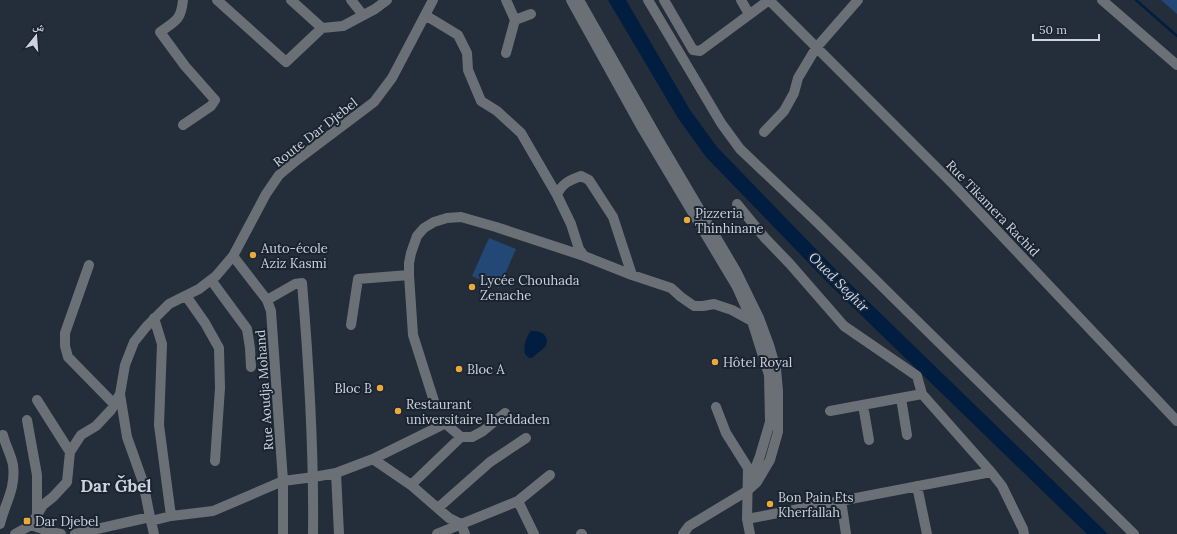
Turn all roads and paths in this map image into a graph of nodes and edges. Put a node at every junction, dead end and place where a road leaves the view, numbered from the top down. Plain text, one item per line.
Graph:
1 (183, 0) edge
2 (217, 0) edge
3 (291, 0) edge
4 (351, 0) edge
5 (387, 0) edge
6 (433, 0) edge
7 (506, 0) edge
8 (571, 0) edge
9 (579, 0) edge
10 (648, 0) edge
11 (664, 0) edge
12 (741, 0) edge
13 (769, 0) edge
14 (858, 0) edge
15 (1102, 0) edge
16 (531, 14) dead end
17 (750, 14) junction
18 (363, 15) junction
19 (425, 15) junction
20 (515, 20) junction
21 (322, 28) junction
22 (816, 48) junction
23 (506, 53) dead end
24 (1177, 65) edge
25 (183, 125) dead end
26 (764, 132) dead end
27 (557, 195) junction
28 (737, 204) dead end
29 (233, 256) junction
30 (584, 256) junction
31 (89, 265) dead end
32 (409, 275) junction
33 (632, 275) junction
34 (211, 280) junction
35 (186, 296) junction
36 (267, 300) junction
37 (154, 318) junction
38 (752, 320) junction
39 (352, 325) dead end
40 (250, 367) dead end
41 (120, 394) junction
42 (922, 394) junction
43 (901, 398) junction
44 (37, 400) dead end
45 (434, 401) dead end
46 (114, 404) junction
47 (863, 405) junction
48 (716, 406) dead end
49 (830, 411) dead end
50 (505, 413) dead end
51 (27, 420) dead end
52 (1177, 421) edge
53 (3, 435) dead end
54 (907, 435) dead end
55 (462, 437) junction
56 (526, 438) dead end
57 (869, 440) dead end
58 (70, 452) junction
59 (372, 459) junction
60 (214, 461) dead end
61 (991, 472) junction
62 (336, 473) junction
63 (550, 475) dead end
64 (314, 477) junction
65 (283, 481) junction
66 (411, 485) junction
67 (917, 486) junction
68 (747, 491) junction
69 (841, 500) junction
70 (518, 501) junction
71 (438, 508) junction
72 (36, 516) junction
73 (171, 516) junction
74 (747, 518) junction
75 (151, 519) junction
76 (0, 524) edge
77 (461, 524) junction
78 (32, 530) edge
79 (15, 534) edge
80 (61, 534) edge
81 (75, 534) edge
82 (154, 534) edge
83 (283, 534) edge
84 (314, 534) edge
85 (339, 534) edge
86 (437, 534) edge
87 (465, 534) edge
88 (534, 534) edge
89 (683, 534) edge
90 (750, 534) edge
91 (846, 534) edge
92 (927, 534) edge
93 (1024, 534) edge
94 (1134, 534) edge

1 - 25 street
2 - 21 street
3 - 21 street
4 - 18 street
5 - 18 street
6 - 19 street, Route Dar Djebel
7 - 20 street
8 - 38 street
9 - 68 street
10 - 94 street
11 - 17 street
12 - 17 street
13 - 17 street
13 - 22 street, Rue Tikamera Rachid
14 - 22 street
15 - 24 street
16 - 20 street
18 - 21 street
19 - 27 street
19 - 29 street, Route Dar Djebel
20 - 23 street
22 - 26 street
22 - 52 street, Rue Tikamera Rachid
27 - 30 street
27 - 33 street
28 - 42 street
29 - 34 street, Route Dar Djebel
29 - 36 street, Rue Aoudja Mohand
30 - 32 street
30 - 33 street
31 - 46 street
32 - 39 street
32 - 45 street
33 - 38 street
34 - 35 street, Route Dar Djebel
34 - 40 street
35 - 37 street, Route Dar Djebel
35 - 60 street
36 - 64 street
36 - 65 street, Rue Aoudja Mohand
37 - 41 street, Route Dar Djebel
37 - 73 street
38 - 68 street
41 - 46 street, Route Dar Djebel
41 - 75 street
42 - 43 street
42 - 61 street
43 - 47 street
43 - 54 street
44 - 58 street
46 - 58 street, Route Dar Djebel
47 - 49 street
47 - 57 street
48 - 68 street
50 - 55 street
51 - 72 street
53 - 76 street
55 - 59 street
55 - 66 street
56 - 71 street
58 - 72 street, Route Dar Djebel
59 - 62 street
59 - 66 street
61 - 67 street
61 - 93 street
62 - 64 street
62 - 85 street
63 - 70 street
64 - 65 street
64 - 84 street
65 - 73 street
65 - 83 street, Rue Aoudja Mohand
66 - 71 street
67 - 69 street
67 - 92 street
68 - 74 street
68 - 89 street
69 - 74 street
69 - 91 street
70 - 77 street
70 - 88 street
71 - 77 street
72 - 78 street, Route Dar Djebel
73 - 75 street
74 - 90 street
75 - 81 street
75 - 82 street
77 - 86 street
77 - 87 street
78 - 79 street
78 - 80 street

